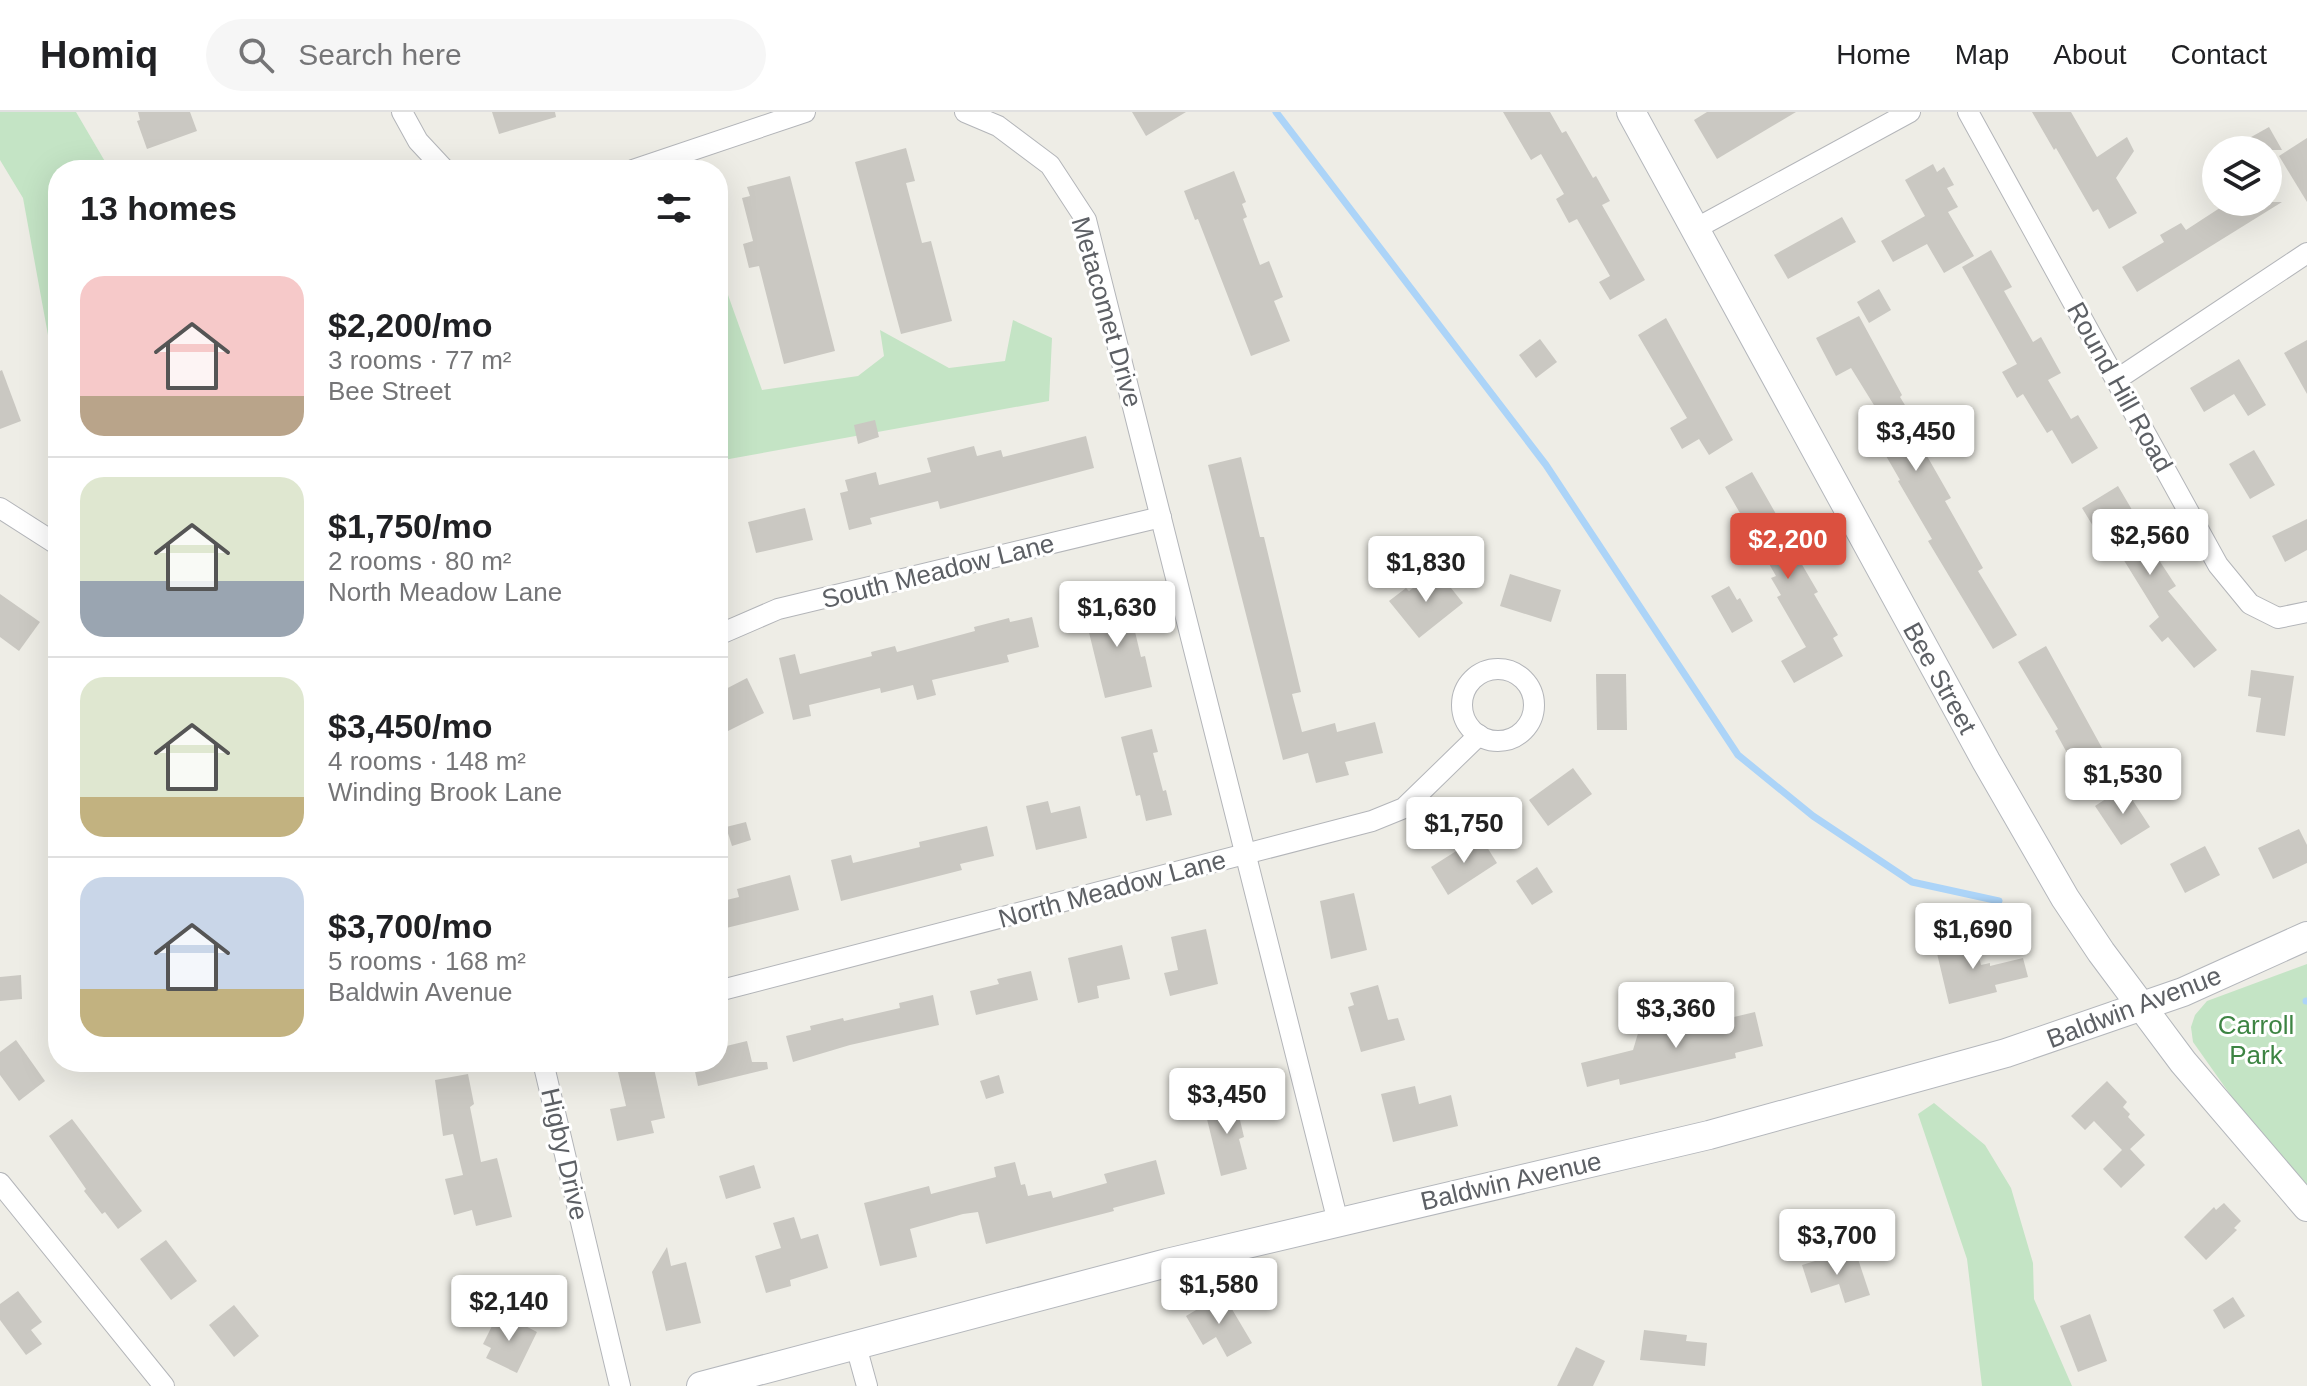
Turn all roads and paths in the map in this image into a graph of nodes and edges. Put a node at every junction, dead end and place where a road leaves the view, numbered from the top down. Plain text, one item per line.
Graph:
1 (402, 112) edge
2 (805, 112) edge
3 (965, 112) edge
4 (1631, 112) edge
5 (1910, 112) edge
6 (1968, 112) edge
7 (748, 121) edge
8 (436, 160) edge
9 (656, 160) edge
10 (1695, 229) junction
11 (2307, 253) edge
12 (2116, 380) junction
13 (0, 508) edge
14 (1161, 517) junction
15 (48, 539) edge
16 (2307, 612) edge
17 (728, 631) edge
18 (1479, 735) dead end
19 (1247, 854) junction
20 (2307, 936) edge
21 (728, 988) edge
22 (2142, 1008) junction
23 (545, 1072) edge
24 (0, 1183) edge
25 (2307, 1207) edge
26 (8, 1208) edge
27 (1338, 1222) junction
28 (856, 1346) junction
29 (164, 1386) edge
30 (620, 1386) edge
31 (701, 1386) edge
32 (867, 1386) edge

1 - 8 street
2 - 7 street
3 - 14 street, Metacomet Drive
4 - 10 street, Bee Street
5 - 10 street
6 - 12 street, Round Hill Road
7 - 9 street
10 - 22 street, Bee Street
11 - 12 street
12 - 16 street, Round Hill Road
13 - 15 street
14 - 17 street, South Meadow Lane
14 - 19 street, Metacomet Drive
18 - 19 street, North Meadow Lane
19 - 21 street, North Meadow Lane
19 - 27 street, Metacomet Drive
20 - 22 street, Baldwin Avenue
22 - 25 street, Bee Street
22 - 27 street, Baldwin Avenue
23 - 30 street, Higby Drive
24 - 26 street
26 - 29 street
27 - 28 street, Baldwin Avenue
28 - 31 street, Baldwin Avenue
28 - 32 street

